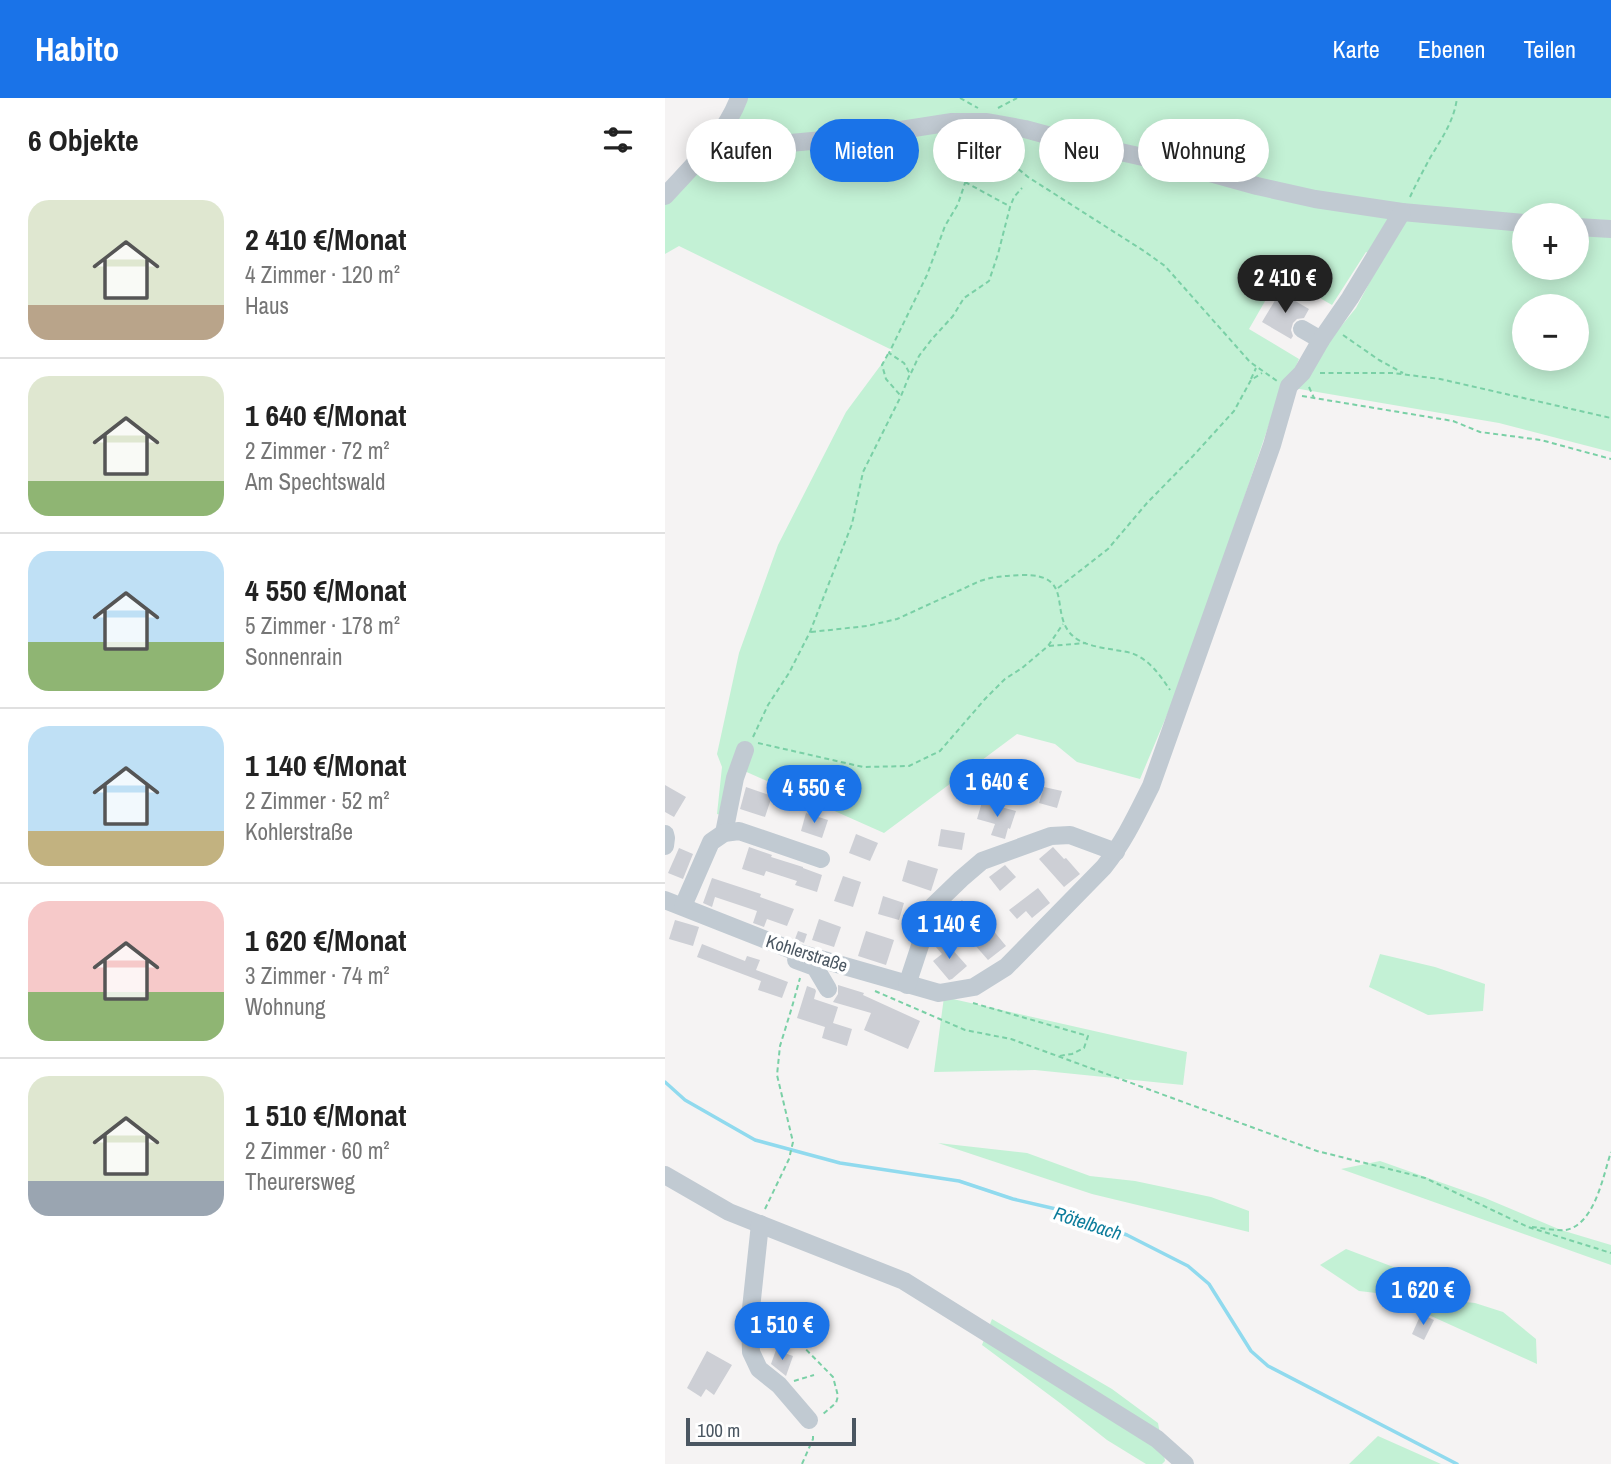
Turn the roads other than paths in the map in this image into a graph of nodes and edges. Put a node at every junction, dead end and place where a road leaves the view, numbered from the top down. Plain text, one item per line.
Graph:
1 (739, 98) edge
2 (730, 119) edge
3 (796, 142) edge
4 (686, 172) edge
5 (665, 195) edge
6 (1402, 212) junction
7 (1512, 222) edge
8 (1589, 228) edge
9 (1611, 229) edge
10 (1302, 330) dead end
11 (1321, 340) junction
12 (748, 745) road end
13 (724, 833) junction
14 (665, 834) edge
15 (665, 846) edge
16 (1116, 852) junction
17 (821, 859) dead end
18 (665, 900) edge
19 (683, 906) junction
20 (764, 940) junction
21 (907, 985) junction
22 (828, 989) dead end
23 (665, 1175) edge
24 (763, 1224) junction
25 (809, 1420) road end
26 (1185, 1464) edge

1 - 2 street
3 - 6 street
4 - 5 street
6 - 7 street
6 - 11 street
8 - 9 street
10 - 11 street
11 - 16 street, Kohlerstraße
12 - 13 street
13 - 17 street
13 - 19 street
14 - 15 street
16 - 21 street, Kohlerstraße
16 - 21 street
18 - 19 street, Kohlerstraße
19 - 20 street, Kohlerstraße
20 - 21 street, Kohlerstraße
20 - 22 street
23 - 24 street
24 - 25 street
24 - 26 street

